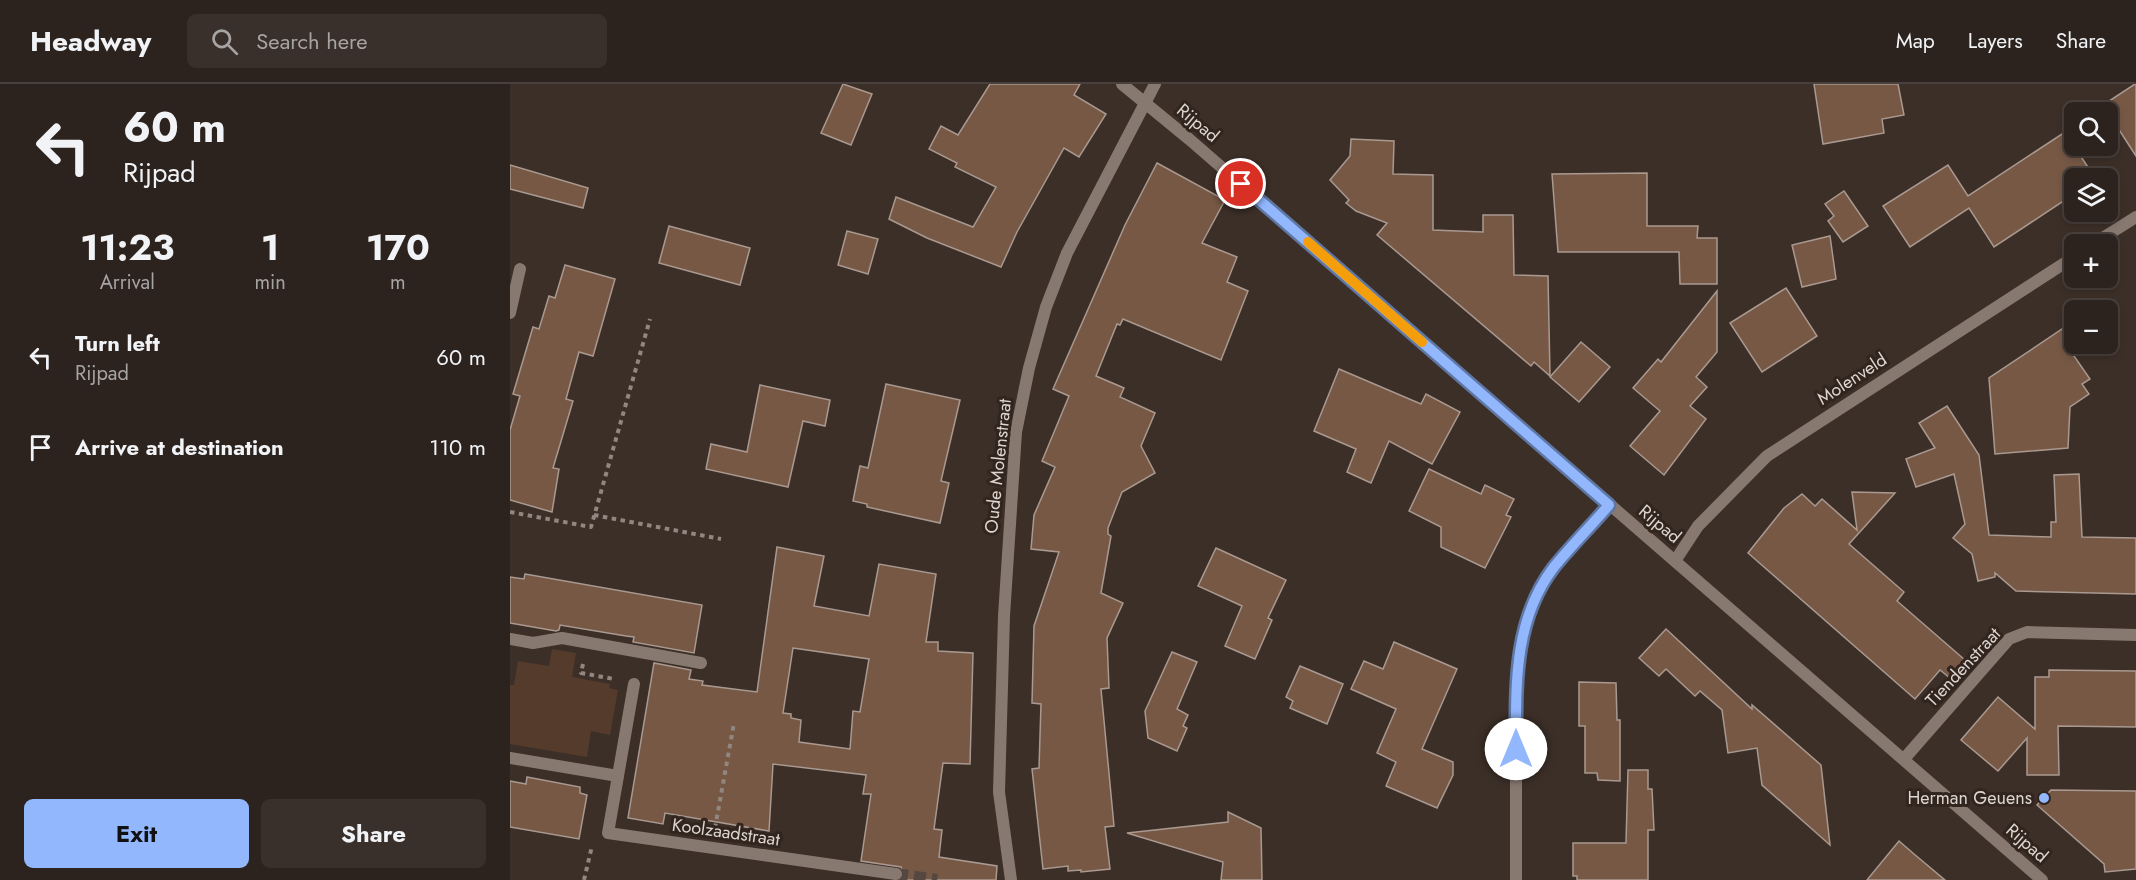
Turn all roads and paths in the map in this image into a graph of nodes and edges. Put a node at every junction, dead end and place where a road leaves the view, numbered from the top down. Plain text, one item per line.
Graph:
1 (1122, 84) edge
2 (1155, 84) edge
3 (1145, 103) junction
4 (2136, 217) edge
5 (2109, 234) edge
6 (2064, 263) edge
7 (520, 269) dead end
8 (510, 313) edge
9 (650, 319) dead end
10 (1609, 505) junction
11 (510, 512) edge
12 (594, 515) junction
13 (721, 539) dead end
14 (1675, 561) junction
15 (2136, 634) edge
16 (510, 639) edge
17 (587, 642) junction
18 (701, 663) dead end
19 (634, 684) joint
20 (734, 723) dead end
21 (510, 758) edge
22 (1904, 759) junction
23 (618, 776) junction
24 (608, 833) junction
25 (711, 848) junction
26 (896, 874) dead end
27 (584, 880) edge
28 (1011, 880) edge
29 (1516, 880) edge
30 (2042, 880) edge

1 - 3 street, Rijpad
2 - 3 street, Oude Molenstraat
3 - 10 street, Rijpad
3 - 28 street, Oude Molenstraat
4 - 5 street
6 - 14 street, Molenveld
7 - 8 street
9 - 12 path
10 - 14 street, Rijpad
10 - 29 street
11 - 12 path
12 - 13 path
14 - 22 street, Rijpad
15 - 22 street, Tiendenstraat
16 - 17 street
17 - 18 street
17 - 19 path
19 - 23 street
20 - 25 path
21 - 23 street
22 - 30 street, Rijpad
23 - 24 street
24 - 25 street, Koolzaadstraat
24 - 27 path
25 - 26 street, Koolzaadstraat

